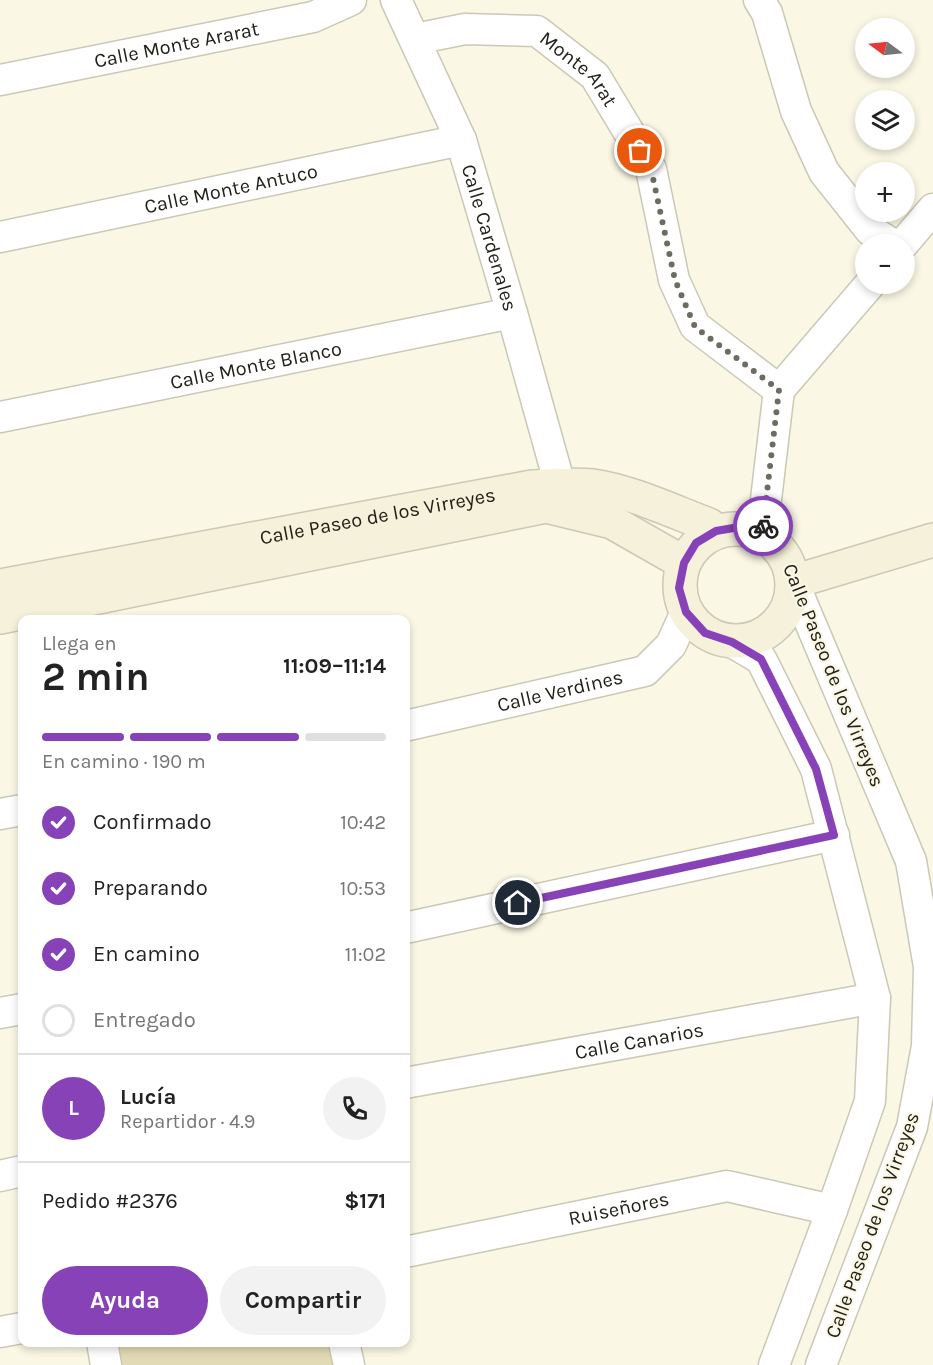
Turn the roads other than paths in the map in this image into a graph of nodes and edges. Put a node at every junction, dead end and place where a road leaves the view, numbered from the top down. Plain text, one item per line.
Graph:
1 (351, 0) edge
2 (396, 0) edge
3 (759, 0) edge
4 (415, 39) junction
5 (0, 80) edge
6 (461, 140) junction
7 (933, 209) edge
8 (876, 234) edge
9 (912, 234) edge
10 (0, 237) edge
11 (861, 294) edge
12 (512, 313) junction
13 (779, 390) junction
14 (0, 417) edge
15 (560, 485) junction
16 (716, 531) junction
17 (762, 533) junction
18 (933, 540) edge
19 (684, 563) junction
20 (794, 582) junction
21 (0, 586) edge
22 (87, 610) edge
23 (686, 612) junction
24 (25, 615) edge
25 (18, 616) edge
26 (0, 617) edge
27 (732, 642) junction
28 (410, 725) edge
29 (18, 811) edge
30 (0, 814) edge
31 (834, 835) junction
32 (410, 927) edge
33 (931, 968) edge
34 (875, 998) junction
35 (18, 1010) edge
36 (0, 1013) edge
37 (410, 1082) edge
38 (922, 1131) edge
39 (18, 1172) edge
40 (0, 1176) edge
41 (832, 1210) junction
42 (410, 1251) edge
43 (789, 1324) junction
44 (18, 1329) edge
45 (0, 1332) edge
46 (103, 1347) edge
47 (345, 1347) edge
48 (825, 1352) edge
49 (106, 1365) edge
50 (349, 1365) edge
51 (774, 1365) edge

1 - 5 street, Calle Monte Ararat
2 - 4 street, Calle Cardenales
3 - 8 street
4 - 6 street, Calle Cardenales
4 - 13 street, Monte Arat
6 - 10 street, Calle Monte Antuco
6 - 12 street, Calle Cardenales
7 - 9 street
11 - 13 street
12 - 14 street, Calle Monte Blanco
12 - 15 street, Calle Cardenales
13 - 17 street
15 - 16 street, Calle Paseo de los Virreyes
15 - 21 street, Calle Paseo de los Virreyes
16 - 17 street
16 - 19 street
17 - 20 street, Calle Paseo de los Virreyes
18 - 20 street
19 - 22 street, Calle Paseo de los Virreyes
19 - 23 street
20 - 27 street
20 - 33 street, Calle Paseo de los Virreyes
22 - 24 street, Calle Paseo de los Virreyes
23 - 27 street
23 - 28 street, Calle Verdines
25 - 26 street, Calle Paseo de los Virreyes
27 - 31 street
29 - 30 street
31 - 32 street
31 - 34 street
33 - 38 street, Calle Paseo de los Virreyes
34 - 37 street, Calle Canarios
34 - 41 street
35 - 36 street
38 - 48 street, Calle Paseo de los Virreyes
39 - 40 street
41 - 42 street, Ruiseñores
41 - 43 street
43 - 48 street
43 - 51 street
44 - 45 street
46 - 49 street
47 - 50 street

